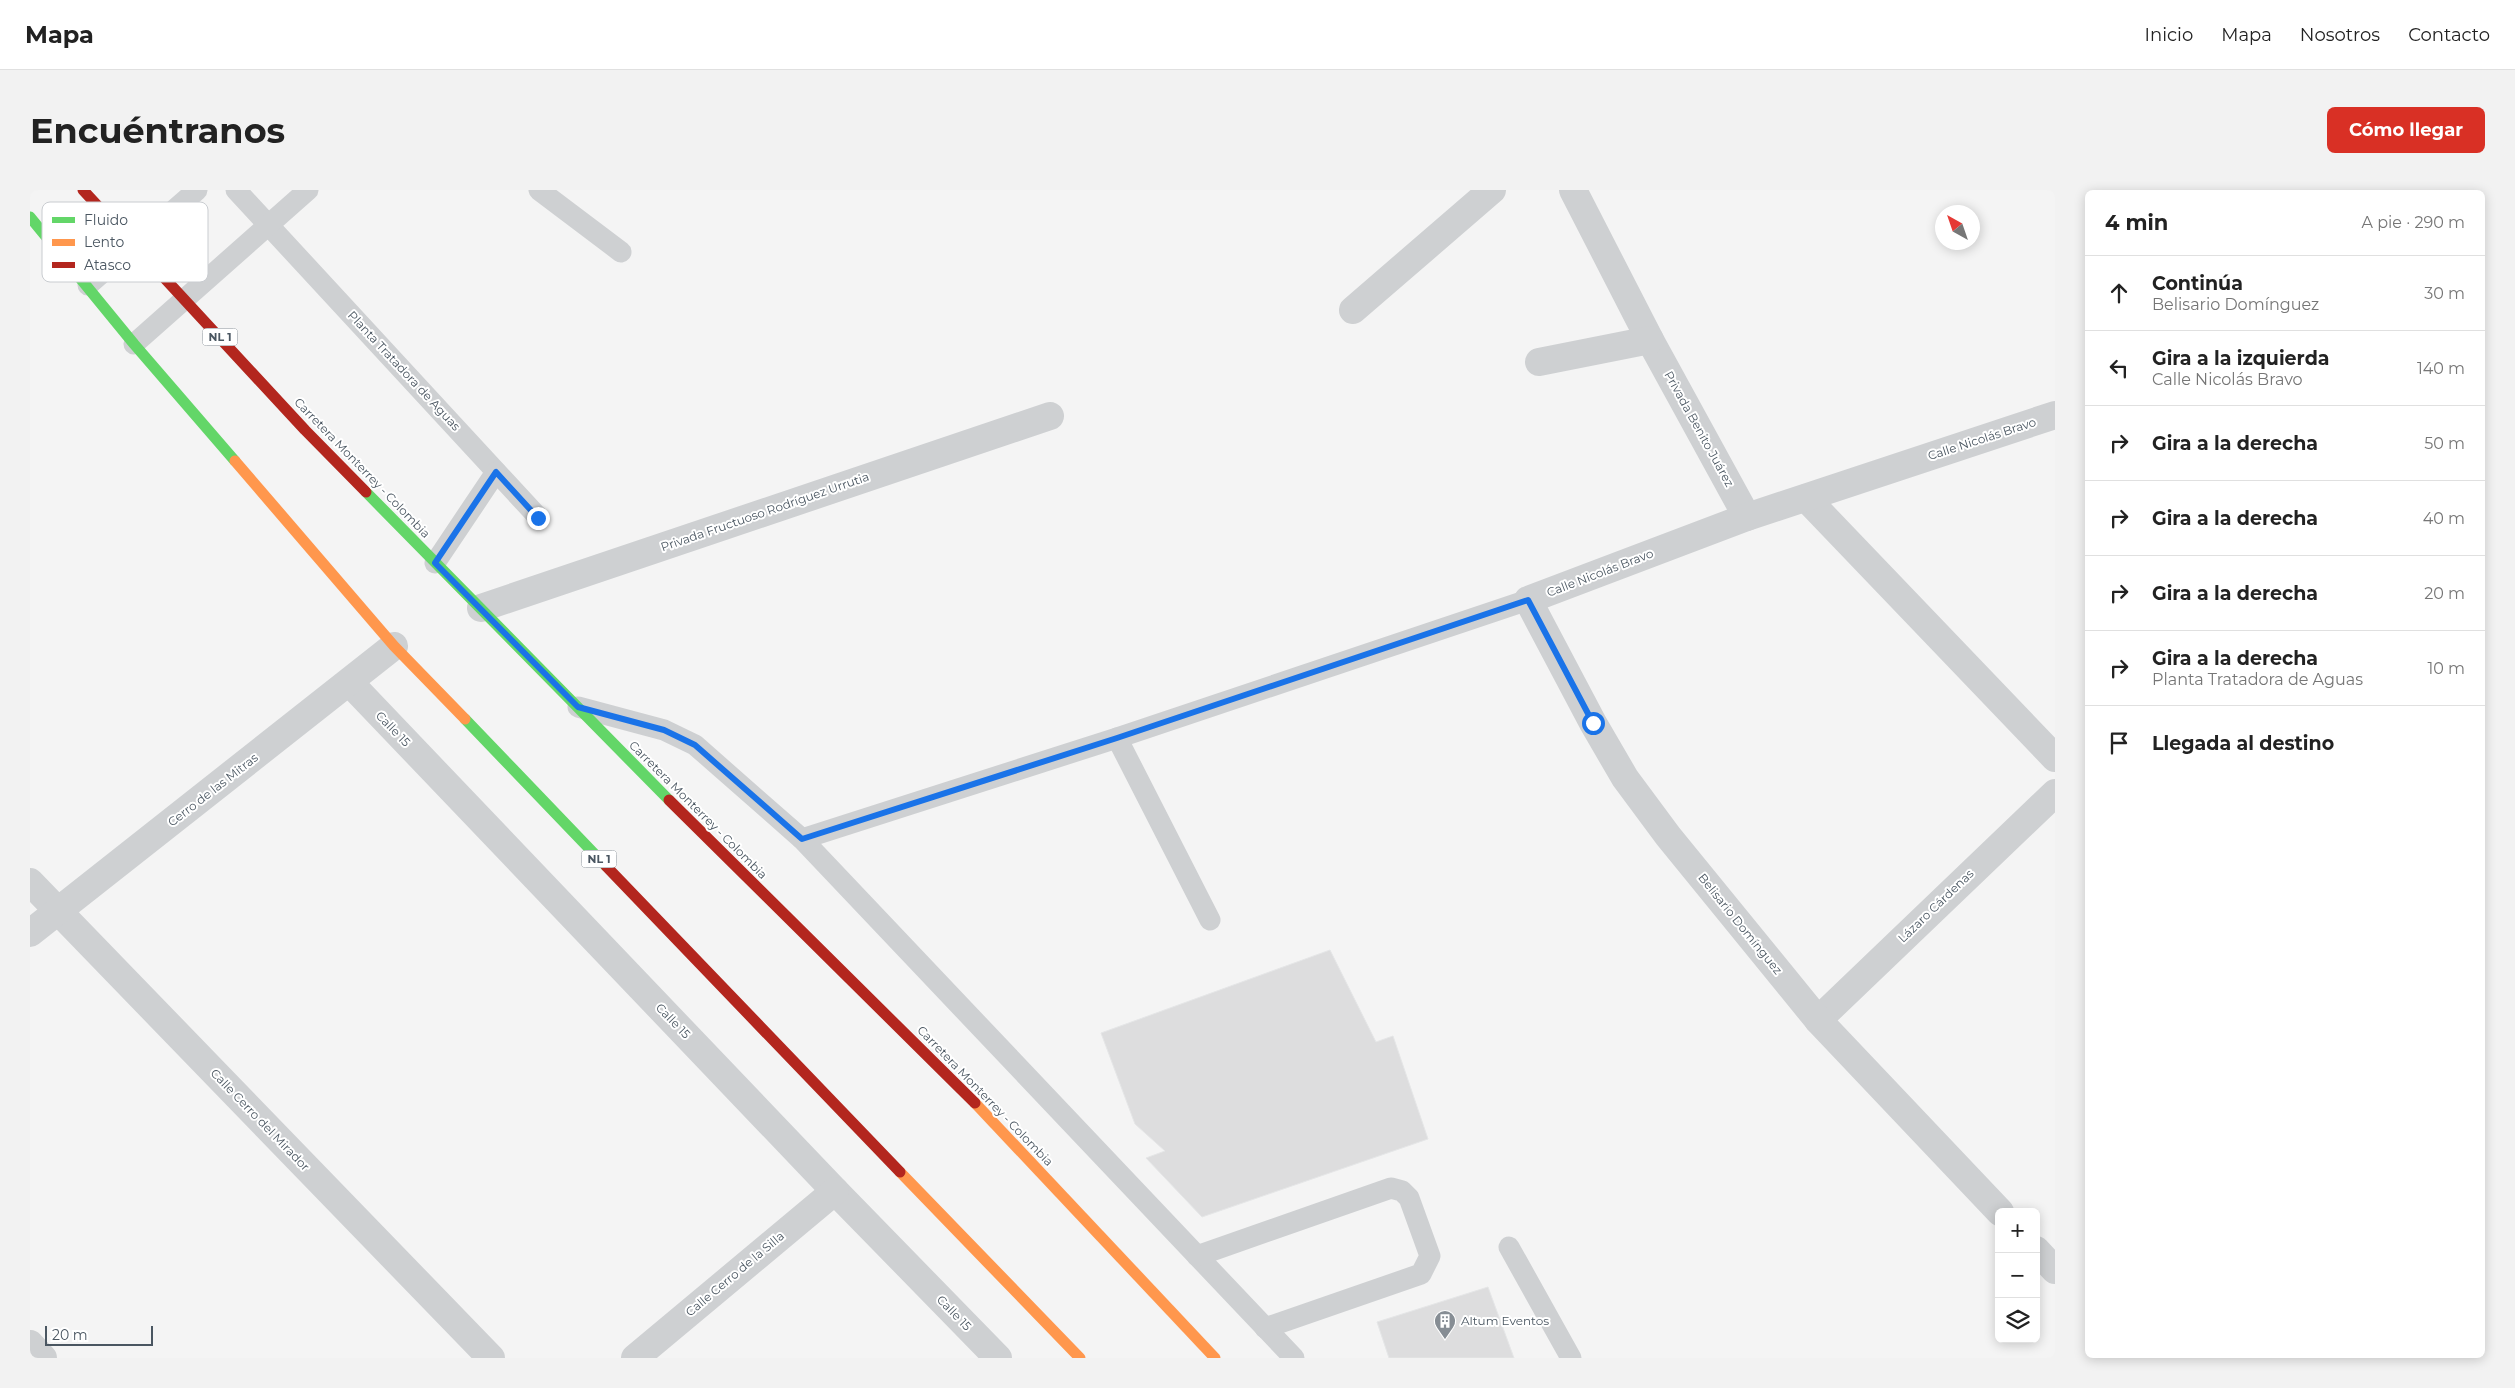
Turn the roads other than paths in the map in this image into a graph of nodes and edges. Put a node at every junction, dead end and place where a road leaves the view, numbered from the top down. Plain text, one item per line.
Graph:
1 (83, 190) edge
2 (197, 190) edge
3 (236, 190) edge
4 (308, 190) edge
5 (539, 190) edge
6 (1492, 190) edge
7 (1573, 190) edge
8 (94, 202) edge
9 (183, 202) edge
10 (30, 217) edge
11 (269, 225) junction
12 (42, 231) edge
13 (621, 252) dead end
14 (208, 279) edge
15 (85, 282) edge
16 (91, 282) edge
17 (169, 282) edge
18 (204, 282) edge
19 (88, 285) junction
20 (185, 299) junction
21 (1353, 310) dead end
22 (1650, 340) junction
23 (134, 344) junction
24 (1539, 362) dead end
25 (2055, 415) edge
26 (1050, 416) dead end
27 (496, 472) junction
28 (1806, 498) junction
29 (1747, 517) junction
30 (538, 518) dead end
31 (435, 563) junction
32 (1528, 600) junction
33 (481, 608) junction
34 (394, 646) junction
35 (350, 683) junction
36 (578, 707) junction
37 (1117, 738) junction
38 (2055, 758) edge
39 (2055, 793) edge
40 (802, 839) junction
41 (30, 882) edge
42 (58, 911) junction
43 (1210, 920) dead end
44 (30, 933) edge
45 (1818, 1020) junction
46 (835, 1191) junction
47 (1996, 1208) edge
48 (1509, 1247) dead end
49 (2039, 1253) edge
50 (1197, 1256) junction
51 (2055, 1270) edge
52 (1265, 1328) junction
53 (30, 1344) edge
54 (43, 1358) edge
55 (491, 1358) edge
56 (635, 1358) edge
57 (998, 1358) edge
58 (1080, 1358) edge
59 (1215, 1358) edge
60 (1294, 1358) edge
61 (1571, 1358) edge

1 - 8 main road, Carretera Monterrey - Colombia / NL 1
2 - 9 lane
3 - 11 lane, Planta Tratadora de Aguas
4 - 11 lane
5 - 13 lane
6 - 21 street
7 - 22 street, Privada Benito Juárez
10 - 12 main road, NL 1
11 - 14 lane
11 - 27 lane, Planta Tratadora de Aguas
15 - 19 main road, NL 1
16 - 19 lane
17 - 20 main road, Carretera Monterrey - Colombia / NL 1
18 - 20 lane
19 - 23 main road, NL 1
20 - 23 lane
20 - 31 main road, Carretera Monterrey - Colombia / NL 1
22 - 24 street
22 - 29 street, Privada Benito Juárez
23 - 34 main road, NL 1
25 - 28 street, Calle Nicolás Bravo
26 - 33 street, Privada Fructuoso Rodríguez Urrutia
27 - 30 lane, Planta Tratadora de Aguas
27 - 31 lane
28 - 29 street, Calle Nicolás Bravo
28 - 38 street
29 - 32 street, Calle Nicolás Bravo
31 - 33 main road, Carretera Monterrey - Colombia / NL 1
32 - 37 lane, Calle Nicolás Bravo
32 - 45 street, Belisario Domínguez
33 - 36 main road, Carretera Monterrey - Colombia / NL 1
34 - 35 street, Cerro de las Mitras
34 - 58 main road, NL 1
35 - 42 street, Cerro de las Mitras
35 - 46 street, Calle 15
36 - 40 lane
36 - 59 main road, Carretera Monterrey - Colombia / NL 1
37 - 40 lane, Calle Nicolás Bravo
37 - 43 lane
39 - 45 street, Lázaro Cárdenas
40 - 50 lane
41 - 42 street, Calle Cerro del Mirador
42 - 44 street, Cerro de las Mitras
42 - 55 street, Calle Cerro del Mirador
45 - 47 street, Belisario Domínguez
46 - 56 street, Calle Cerro de la Silla
46 - 57 street, Calle 15
48 - 61 lane
49 - 51 street
50 - 52 lane
50 - 52 lane
52 - 60 lane
53 - 54 street

